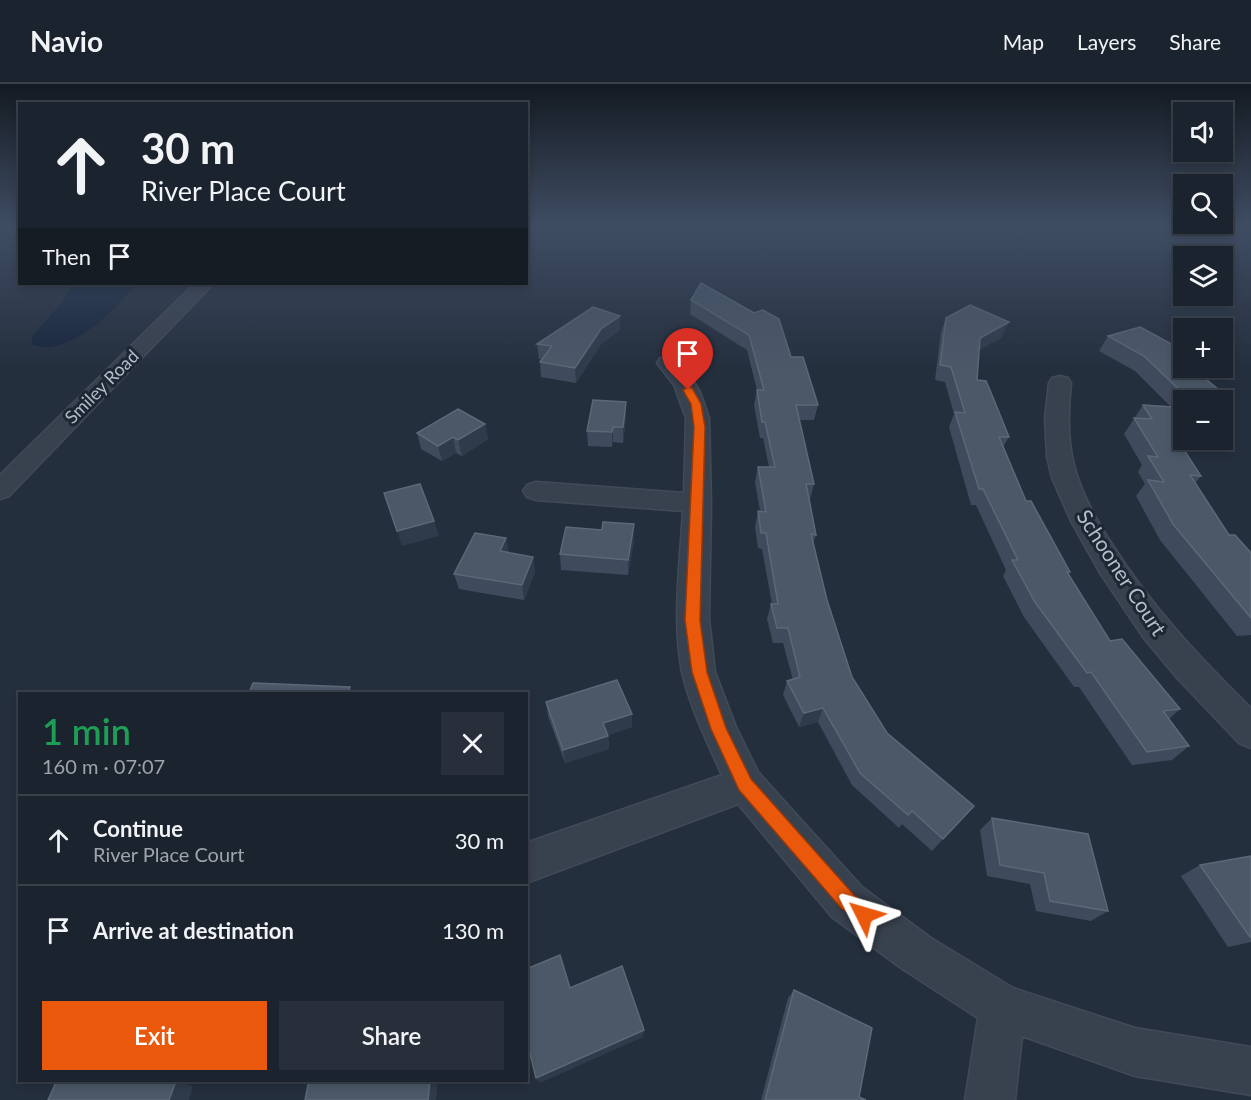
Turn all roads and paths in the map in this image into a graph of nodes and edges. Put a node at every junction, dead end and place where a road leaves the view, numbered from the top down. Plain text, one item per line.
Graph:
1 (203, 285) edge
2 (668, 363) dead end
3 (1060, 383) dead end
4 (0, 490) edge
5 (536, 491) dead end
6 (698, 503) junction
7 (1251, 732) edge
8 (745, 784) junction
9 (528, 862) edge
10 (1002, 1007) junction
11 (1251, 1071) edge
12 (990, 1100) edge

1 - 4 street, Smiley Road
2 - 6 street
3 - 7 street, Schooner Court
5 - 6 street
6 - 8 street
8 - 9 street
8 - 10 street
10 - 11 street
10 - 12 street

